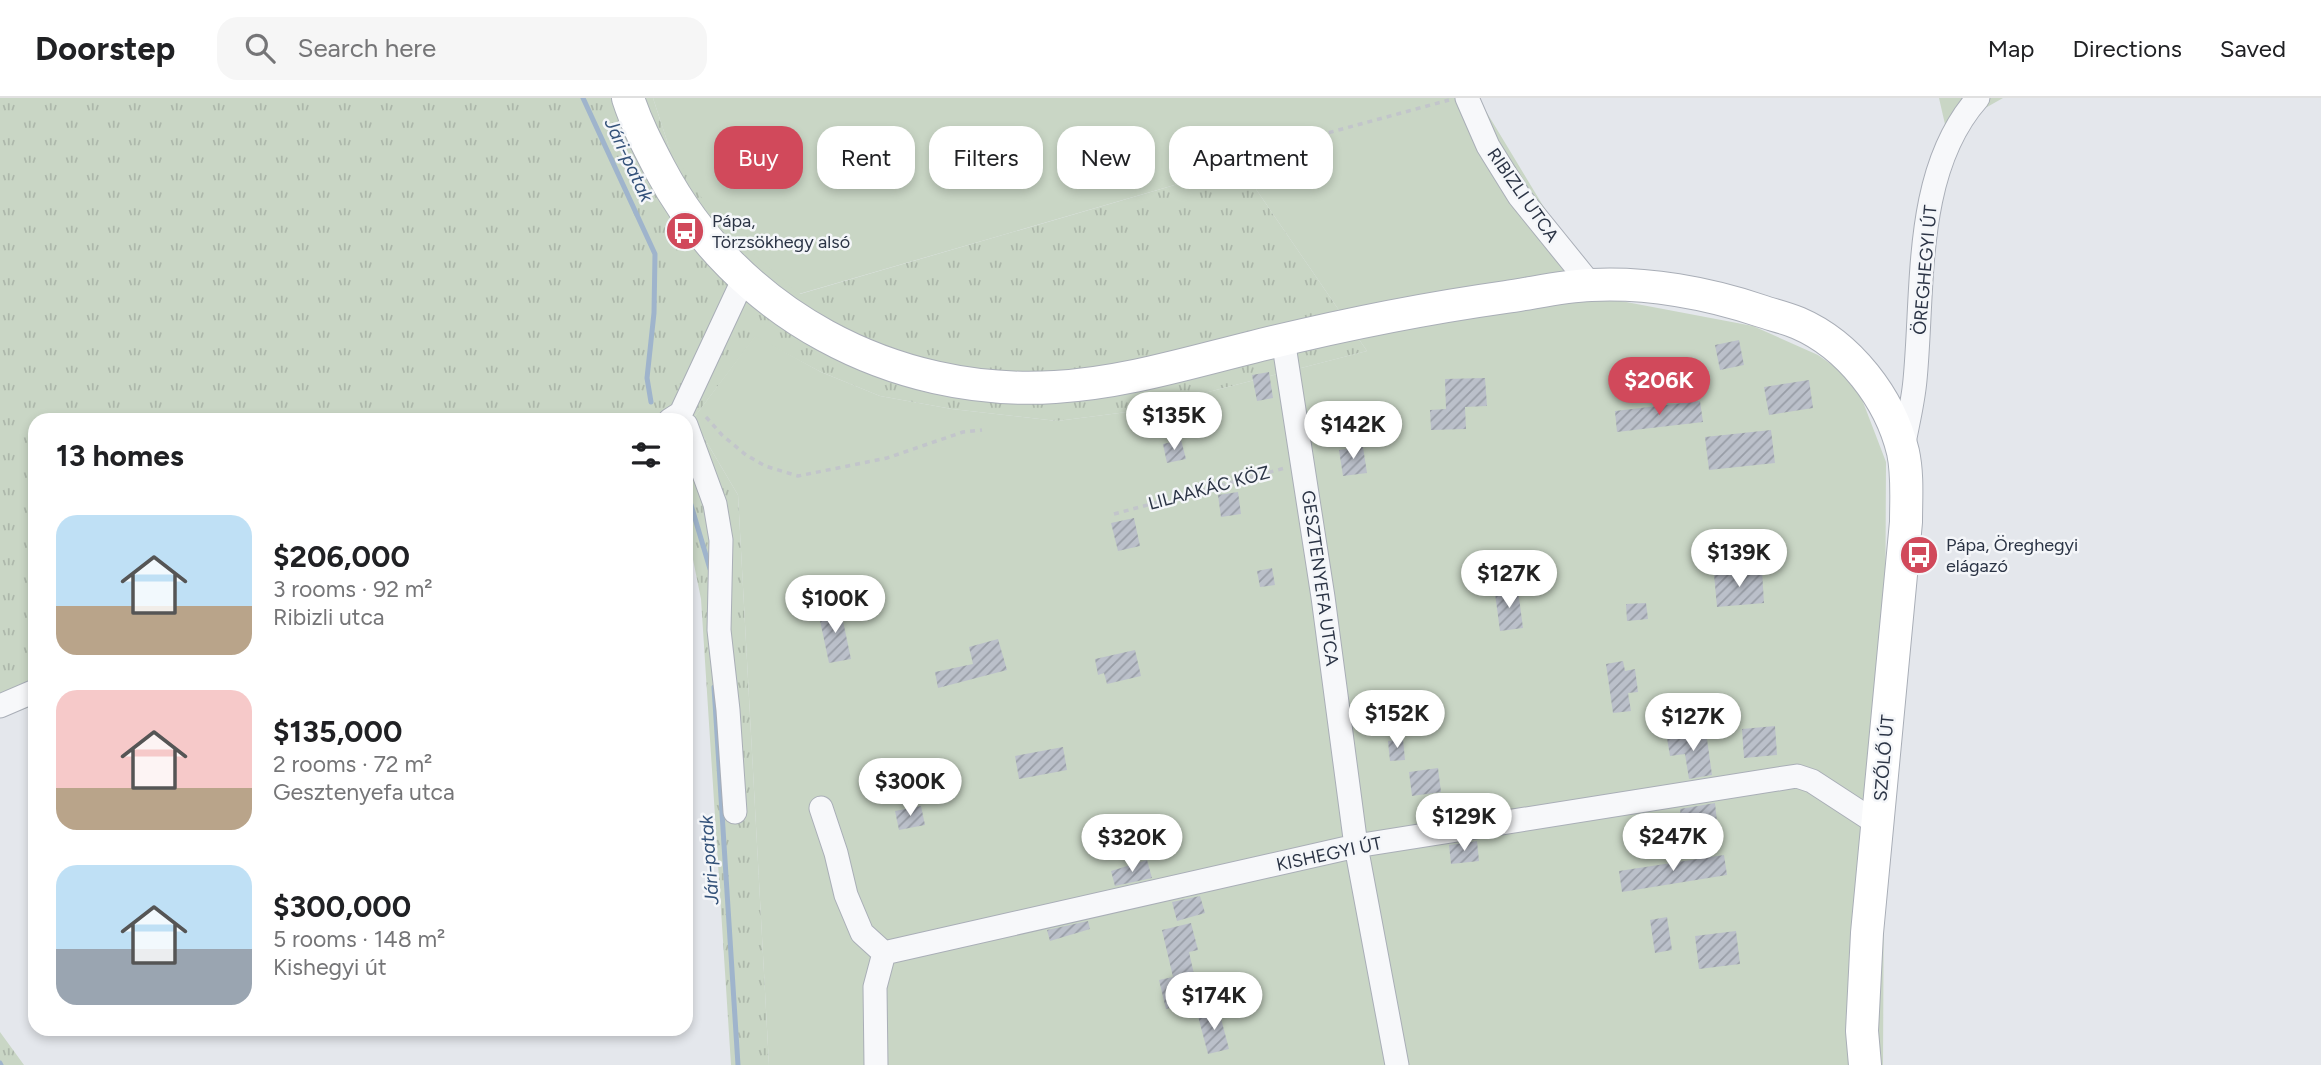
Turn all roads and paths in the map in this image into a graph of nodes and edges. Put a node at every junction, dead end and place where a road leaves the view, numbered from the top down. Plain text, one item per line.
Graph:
1 (628, 98) edge
2 (1456, 98) edge
3 (1467, 98) edge
4 (1978, 98) edge
5 (1333, 131) edge
6 (744, 278) junction
7 (1591, 285) junction
8 (1283, 339) junction
9 (683, 413) edge
10 (693, 420) edge
11 (982, 430) dead end
12 (693, 445) edge
13 (1903, 452) junction
14 (1303, 463) junction
15 (1115, 514) dead end
16 (28, 694) edge
17 (0, 706) edge
18 (821, 808) dead end
19 (735, 813) dead end
20 (1878, 824) junction
21 (1356, 846) junction
22 (884, 953) junction
23 (876, 1065) edge
24 (1396, 1065) edge
25 (1865, 1065) edge

1 - 6 main road, SZŐLŐ ÚT
2 - 5 path
3 - 7 street, RIBIZLI UTCA
4 - 13 street, ÖREGHEGYI ÚT
6 - 8 main road, SZŐLŐ ÚT
6 - 9 street
7 - 8 main road, SZŐLŐ ÚT
7 - 13 main road, SZŐLŐ ÚT
8 - 14 street, GESZTENYEFA UTCA
10 - 11 path
12 - 19 street
13 - 20 main road, SZŐLŐ ÚT
14 - 15 path, LILAAKÁC KÖZ
14 - 21 street, GESZTENYEFA UTCA
16 - 17 street
18 - 22 street
20 - 21 street, KISHEGYI ÚT
20 - 25 main road, SZŐLŐ ÚT
21 - 22 street, KISHEGYI ÚT
21 - 24 street, GESZTENYEFA UTCA
22 - 23 street

